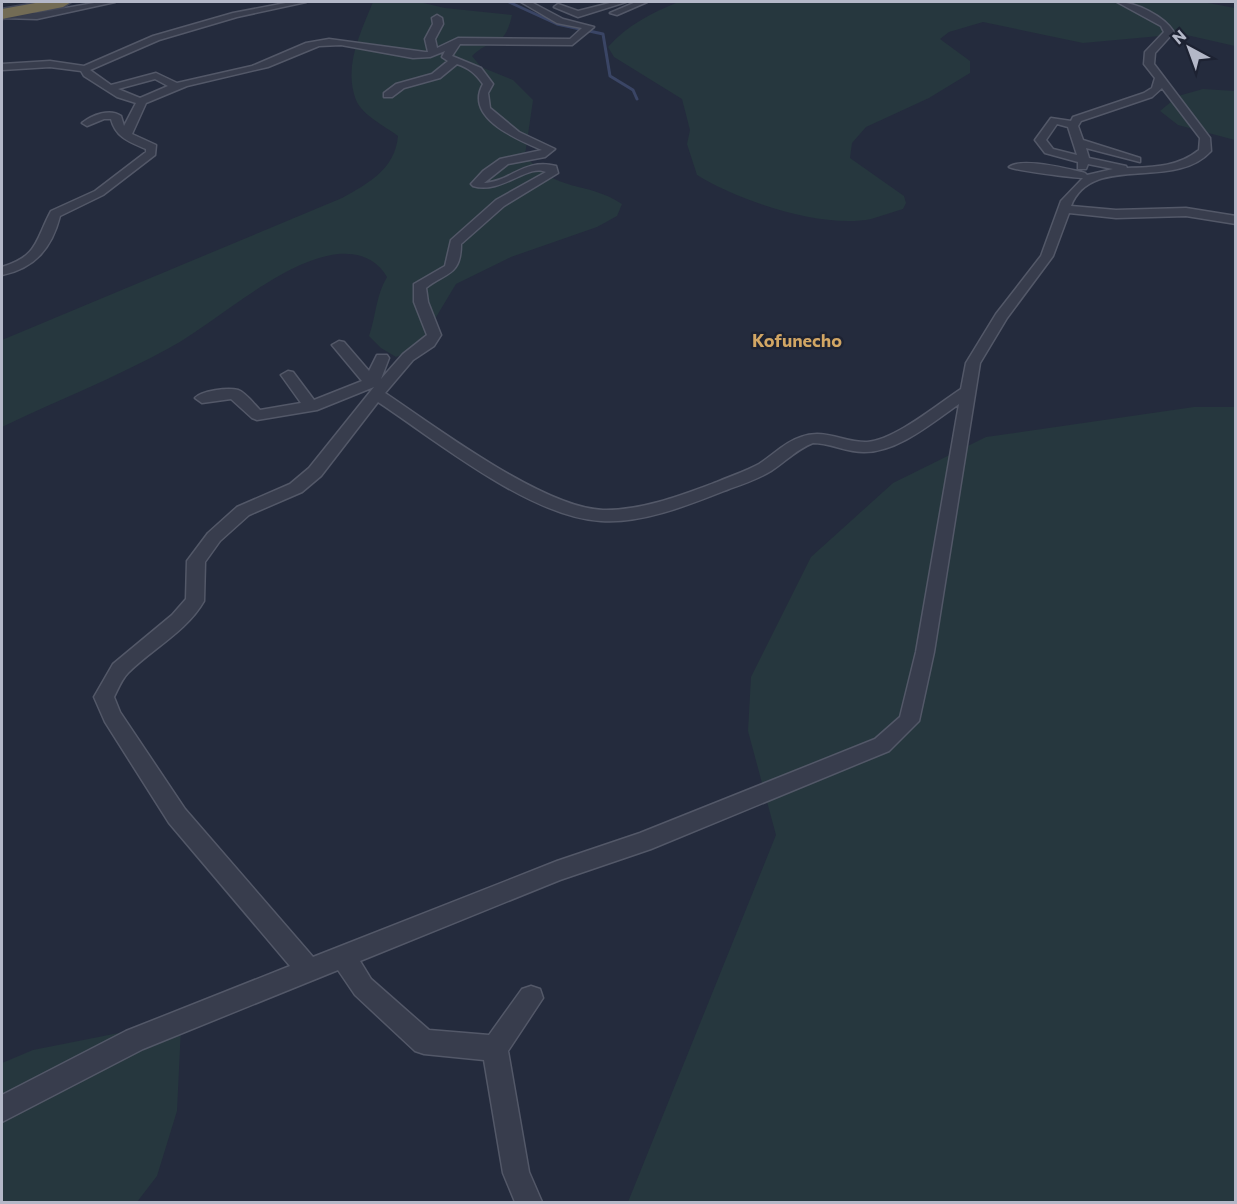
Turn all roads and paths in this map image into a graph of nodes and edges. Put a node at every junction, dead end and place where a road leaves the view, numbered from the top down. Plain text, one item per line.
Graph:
1 (111, 2) edge
2 (302, 2) edge
3 (525, 2) edge
4 (622, 2) edge
5 (643, 2) edge
6 (1121, 2) edge
7 (59, 3) edge
8 (539, 10) junction
9 (2, 14) edge
10 (437, 18) dead end
11 (593, 26) junction
12 (458, 42) junction
13 (433, 53) junction
14 (455, 60) junction
15 (2, 67) edge
16 (85, 69) junction
17 (1160, 78) junction
18 (174, 87) junction
19 (110, 88) junction
20 (388, 95) dead end
21 (141, 101) junction
22 (87, 123) dead end
23 (1073, 125) junction
24 (126, 135) junction
25 (1078, 142) junction
26 (1049, 151) junction
27 (1034, 155) dead end
28 (1084, 160) junction
29 (1136, 165) junction
30 (1015, 167) dead end
31 (1085, 177) junction
32 (1064, 209) junction
33 (1236, 220) edge
34 (2, 271) edge
35 (339, 345) dead end
36 (382, 358) dead end
37 (288, 375) dead end
38 (377, 386) junction
39 (968, 391) junction
40 (202, 398) dead end
41 (312, 407) junction
42 (344, 956) junction
43 (308, 970) junction
44 (531, 998) dead end
45 (495, 1048) junction
46 (2, 1109) edge
47 (529, 1203) edge

1 - 9 street
2 - 16 street
3 - 8 street
4 - 8 street
5 - 11 street
6 - 17 street
7 - 9 highway
8 - 11 street
10 - 13 street
11 - 12 street
12 - 13 street
12 - 14 street
13 - 18 street
14 - 20 street
14 - 38 street
15 - 16 street
16 - 19 street
17 - 23 street
17 - 29 street
18 - 19 street
18 - 21 street
19 - 21 street
21 - 24 street
22 - 24 street
23 - 25 street
23 - 26 street
24 - 34 street
25 - 28 street
25 - 29 street
26 - 27 street
26 - 28 street
28 - 29 street
28 - 31 street
29 - 31 street
30 - 31 street
31 - 32 street
32 - 33 street
32 - 39 street
35 - 38 street
36 - 38 street
37 - 41 street
38 - 39 street
38 - 41 street
38 - 43 street
39 - 42 street
40 - 41 street
42 - 43 street
42 - 45 street
43 - 46 street
44 - 45 street
45 - 47 street

